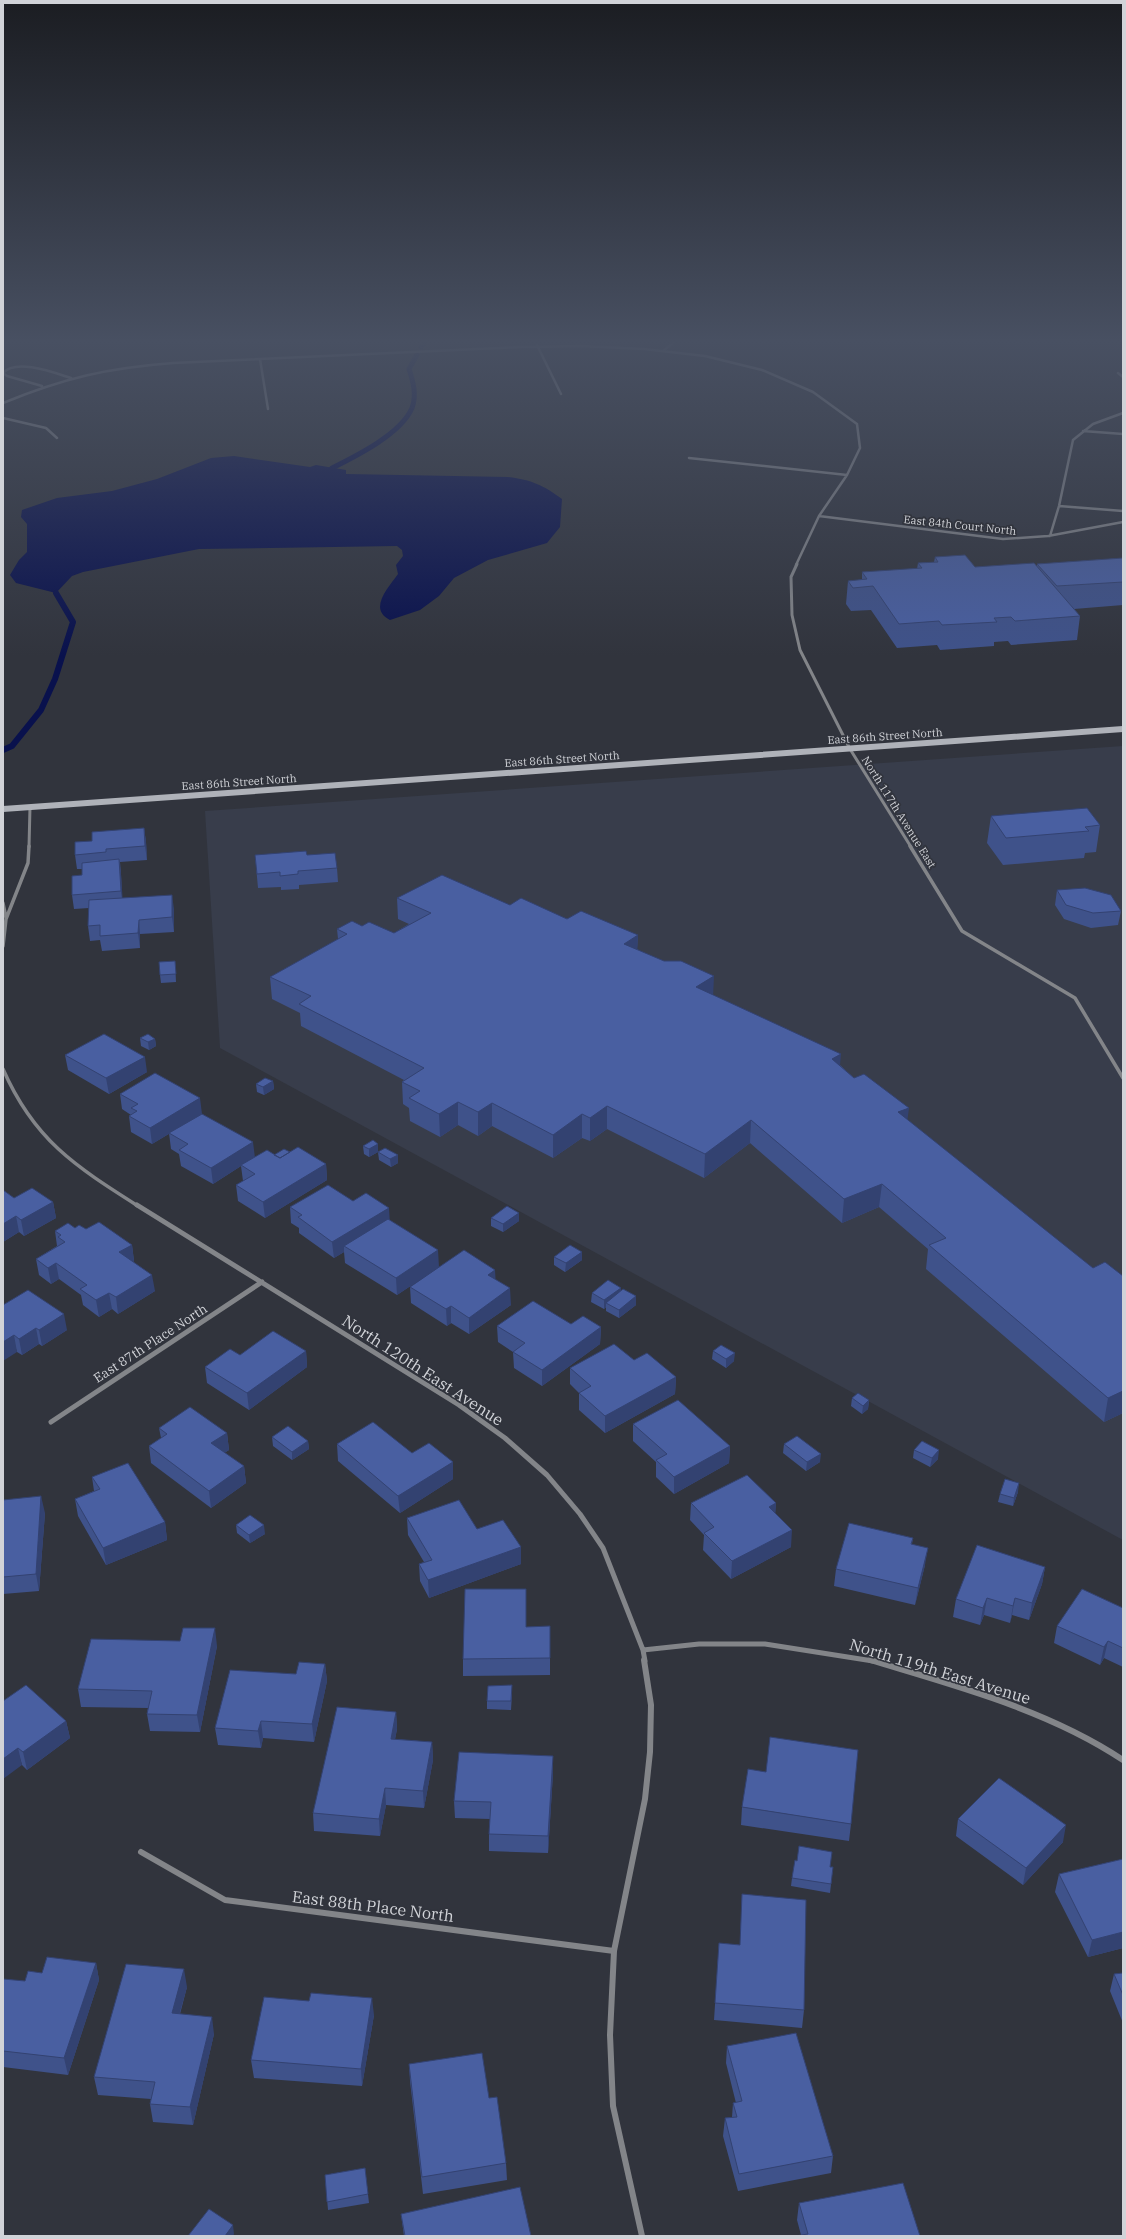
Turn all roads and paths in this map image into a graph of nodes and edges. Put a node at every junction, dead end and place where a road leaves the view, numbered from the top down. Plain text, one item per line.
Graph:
1 (860, 447) edge
2 (1071, 447) edge
3 (689, 458) dead end
4 (847, 475) junction
5 (1059, 506) junction
6 (1123, 511) edge
7 (819, 516) junction
8 (1123, 522) edge
9 (1050, 536) junction
10 (1123, 729) edge
11 (850, 749) junction
12 (30, 807) junction
13 (3, 809) edge
14 (3, 903) edge
15 (6, 918) junction
16 (3, 946) edge
17 (3, 1069) edge
18 (1123, 1078) edge
19 (262, 1282) junction
20 (51, 1422) dead end
21 (643, 1650) junction
22 (1123, 1760) edge
23 (141, 1852) dead end
24 (614, 1951) junction
25 (642, 2236) edge

1 - 4 street, North 117th Avenue East
2 - 5 street
3 - 4 street
4 - 7 street, North 117th Avenue East
5 - 6 street
5 - 9 street
7 - 9 street, East 84th Court North
7 - 11 street, North 117th Avenue East
8 - 9 street, East 84th Court North
10 - 11 main road, East 86th Street North
11 - 12 main road, East 86th Street North
11 - 18 street, North 117th Avenue East
12 - 13 main road, East 86th Street North
12 - 15 street
14 - 15 street
15 - 16 street
17 - 19 street, North 120th East Avenue
19 - 20 street, East 87th Place North
19 - 21 street, North 120th East Avenue
21 - 22 street, North 119th East Avenue
21 - 24 street, North 120th East Avenue
23 - 24 street, East 88th Place North
24 - 25 street, North 120th East Avenue

